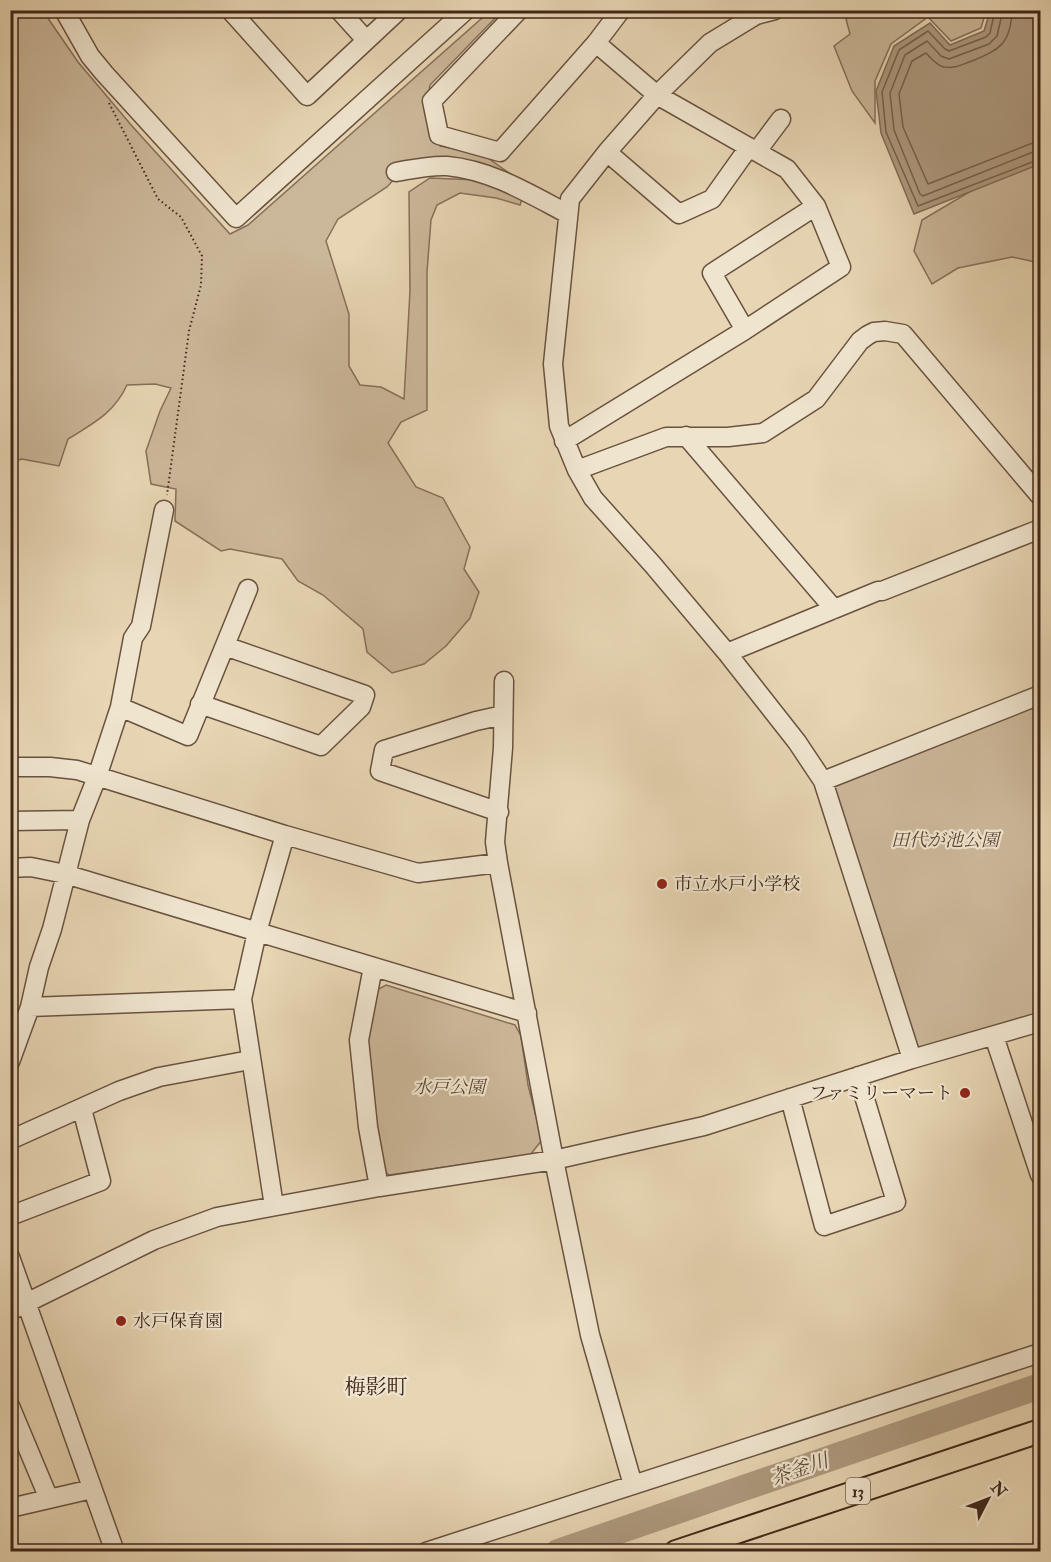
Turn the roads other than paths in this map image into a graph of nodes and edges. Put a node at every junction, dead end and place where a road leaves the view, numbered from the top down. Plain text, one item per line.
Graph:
1 (64, 10) edge
2 (230, 10) edge
3 (339, 10) edge
4 (399, 10) edge
5 (519, 10) edge
6 (621, 10) edge
7 (775, 10) edge
8 (460, 12) edge
9 (366, 40) junction
10 (596, 43) junction
11 (657, 95) junction
12 (781, 119) dead end
13 (753, 149) junction
14 (607, 152) junction
15 (396, 172) dead end
16 (816, 206) junction
17 (568, 214) junction
18 (745, 330) junction
19 (686, 436) junction
20 (564, 441) junction
21 (577, 470) junction
22 (1041, 496) edge
23 (164, 510) road end
24 (1041, 529) edge
25 (248, 589) dead end
26 (834, 609) junction
27 (225, 646) junction
28 (727, 653) junction
29 (504, 681) dead end
30 (1041, 695) edge
31 (200, 704) junction
32 (120, 707) junction
33 (503, 715) junction
34 (10, 766) edge
35 (97, 777) junction
36 (822, 781) junction
37 (499, 812) junction
38 (80, 820) junction
39 (10, 821) edge
40 (285, 835) junction
41 (498, 864) junction
42 (10, 868) edge
43 (65, 874) junction
44 (257, 932) junction
45 (374, 967) junction
46 (242, 999) junction
47 (30, 1007) junction
48 (527, 1013) junction
49 (1041, 1022) edge
50 (994, 1036) junction
51 (912, 1059) junction
52 (250, 1060) junction
53 (10, 1062) edge
54 (858, 1076) junction
55 (790, 1098) junction
56 (82, 1109) junction
57 (10, 1140) edge
58 (554, 1160) junction
59 (1041, 1175) edge
60 (380, 1187) junction
61 (274, 1206) junction
62 (10, 1216) edge
63 (10, 1257) edge
64 (19, 1307) edge
65 (1041, 1353) edge
66 (10, 1406) edge
67 (1041, 1431) edge
68 (16, 1433) edge
69 (633, 1485) junction
70 (92, 1489) junction
71 (49, 1500) junction
72 (10, 1508) edge
73 (115, 1551) edge
74 (426, 1551) edge
75 (676, 1551) edge

1 - 8 street
2 - 9 street
3 - 9 street
4 - 9 street
5 - 10 street
6 - 10 street
7 - 11 street
10 - 11 street
11 - 13 street
11 - 14 street
12 - 13 street
13 - 14 street
13 - 16 street
14 - 17 street
15 - 17 street
16 - 18 street
16 - 18 street
17 - 20 street
18 - 20 street
19 - 21 street
19 - 22 street
19 - 26 street
20 - 21 street
21 - 28 street
23 - 32 street
24 - 26 street
25 - 27 street
26 - 28 street
27 - 31 street
27 - 31 street
28 - 36 street
29 - 33 street
30 - 36 street
31 - 32 street
32 - 35 street
33 - 37 street
33 - 37 street
34 - 35 street
35 - 38 street
35 - 40 street
36 - 51 street
37 - 41 street
38 - 39 street
38 - 43 street
40 - 41 street
40 - 44 street
41 - 48 street
42 - 43 street
43 - 44 street
43 - 47 street
44 - 45 street
44 - 46 street
45 - 48 street
45 - 60 street
46 - 47 street
46 - 52 street
47 - 53 street
48 - 58 street
49 - 50 street
50 - 51 street
50 - 59 street
51 - 54 street
52 - 56 street
52 - 61 street
54 - 55 street
54 - 55 street
55 - 58 street
56 - 57 street
56 - 62 street
58 - 60 street
58 - 69 street
60 - 61 street
61 - 64 street
63 - 64 street
64 - 70 street
65 - 69 street
66 - 68 street
67 - 75 main road, 13
68 - 71 street
69 - 74 street
70 - 71 street
70 - 73 street
71 - 72 street

